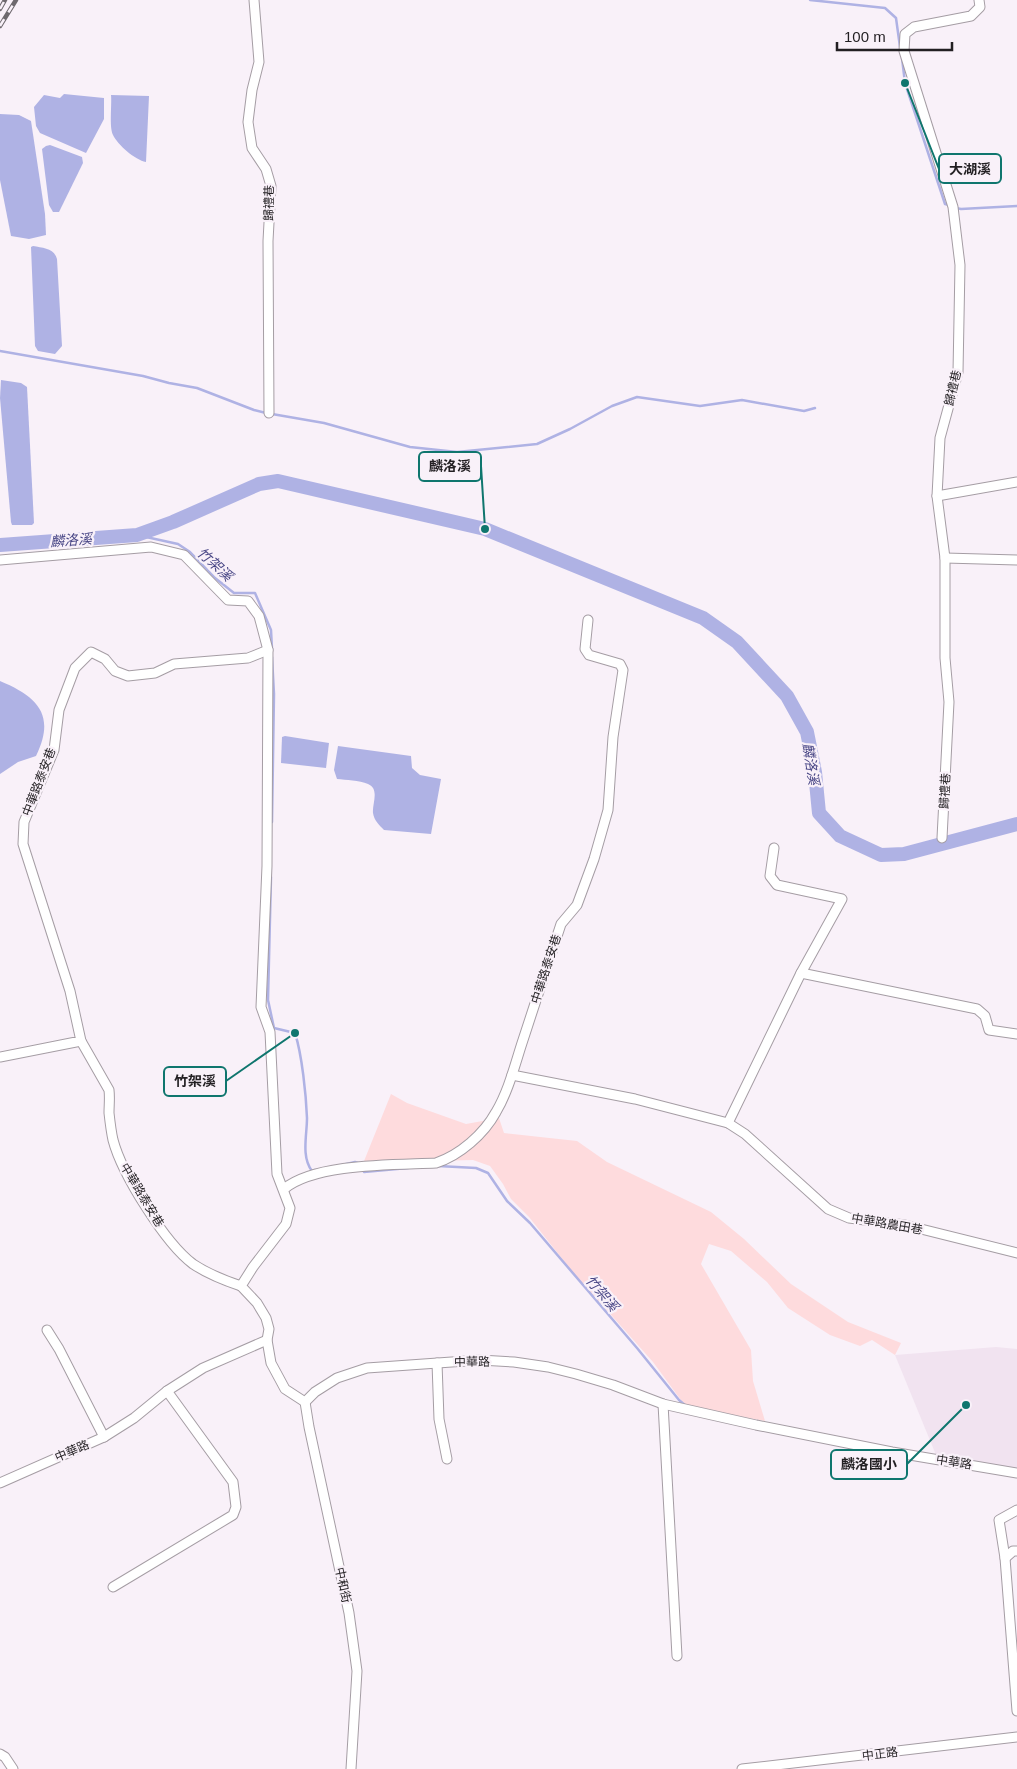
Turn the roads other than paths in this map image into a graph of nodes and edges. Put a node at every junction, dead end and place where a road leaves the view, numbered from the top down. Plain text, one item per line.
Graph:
1 (254, 0) edge
2 (979, 0) edge
3 (269, 413) dead end
4 (1017, 482) edge
5 (938, 496) junction
6 (945, 558) junction
7 (0, 560) edge
8 (1017, 560) edge
9 (588, 620) dead end
10 (268, 650) junction
11 (942, 838) dead end
12 (774, 848) dead end
13 (802, 974) junction
14 (1017, 1034) edge
15 (81, 1041) junction
16 (0, 1057) edge
17 (512, 1075) junction
18 (728, 1123) junction
19 (284, 1189) junction
20 (1017, 1253) edge
21 (241, 1286) junction
22 (46, 1330) dead end
23 (266, 1340) junction
24 (437, 1363) junction
25 (167, 1391) junction
26 (305, 1402) junction
27 (663, 1404) junction
28 (104, 1437) junction
29 (447, 1459) dead end
30 (1017, 1473) edge
31 (0, 1483) edge
32 (1017, 1510) edge
33 (1017, 1551) edge
34 (1005, 1558) junction
35 (113, 1587) dead end
36 (677, 1656) dead end
37 (1017, 1711) edge
38 (1017, 1737) edge
39 (0, 1754) edge
40 (13, 1769) edge
41 (350, 1769) edge
42 (742, 1769) edge

1 - 3 street, 歸禮巷
2 - 5 street, 歸禮巷
4 - 5 street
5 - 6 street, 歸禮巷
6 - 8 street
6 - 11 street, 歸禮巷
7 - 10 street
9 - 17 street, 中華路泰安巷
10 - 15 street, 中華路泰安巷
10 - 19 street
12 - 13 street
13 - 14 street
13 - 18 street
15 - 16 street
15 - 21 street, 中華路泰安巷
17 - 18 street, 中華路農田巷
17 - 19 street, 中華路泰安巷
18 - 20 street, 中華路農田巷
19 - 21 street
21 - 23 street
22 - 28 street
23 - 25 street, 中華路
23 - 26 street
24 - 26 street, 中華路
24 - 27 street, 中華路
24 - 29 street
25 - 28 street, 中華路
25 - 35 street
26 - 41 street, 中和街
27 - 30 street, 中華路
27 - 36 street
28 - 31 street, 中華路
32 - 34 street
33 - 34 street
34 - 37 street
38 - 42 street, 中正路
39 - 40 street

